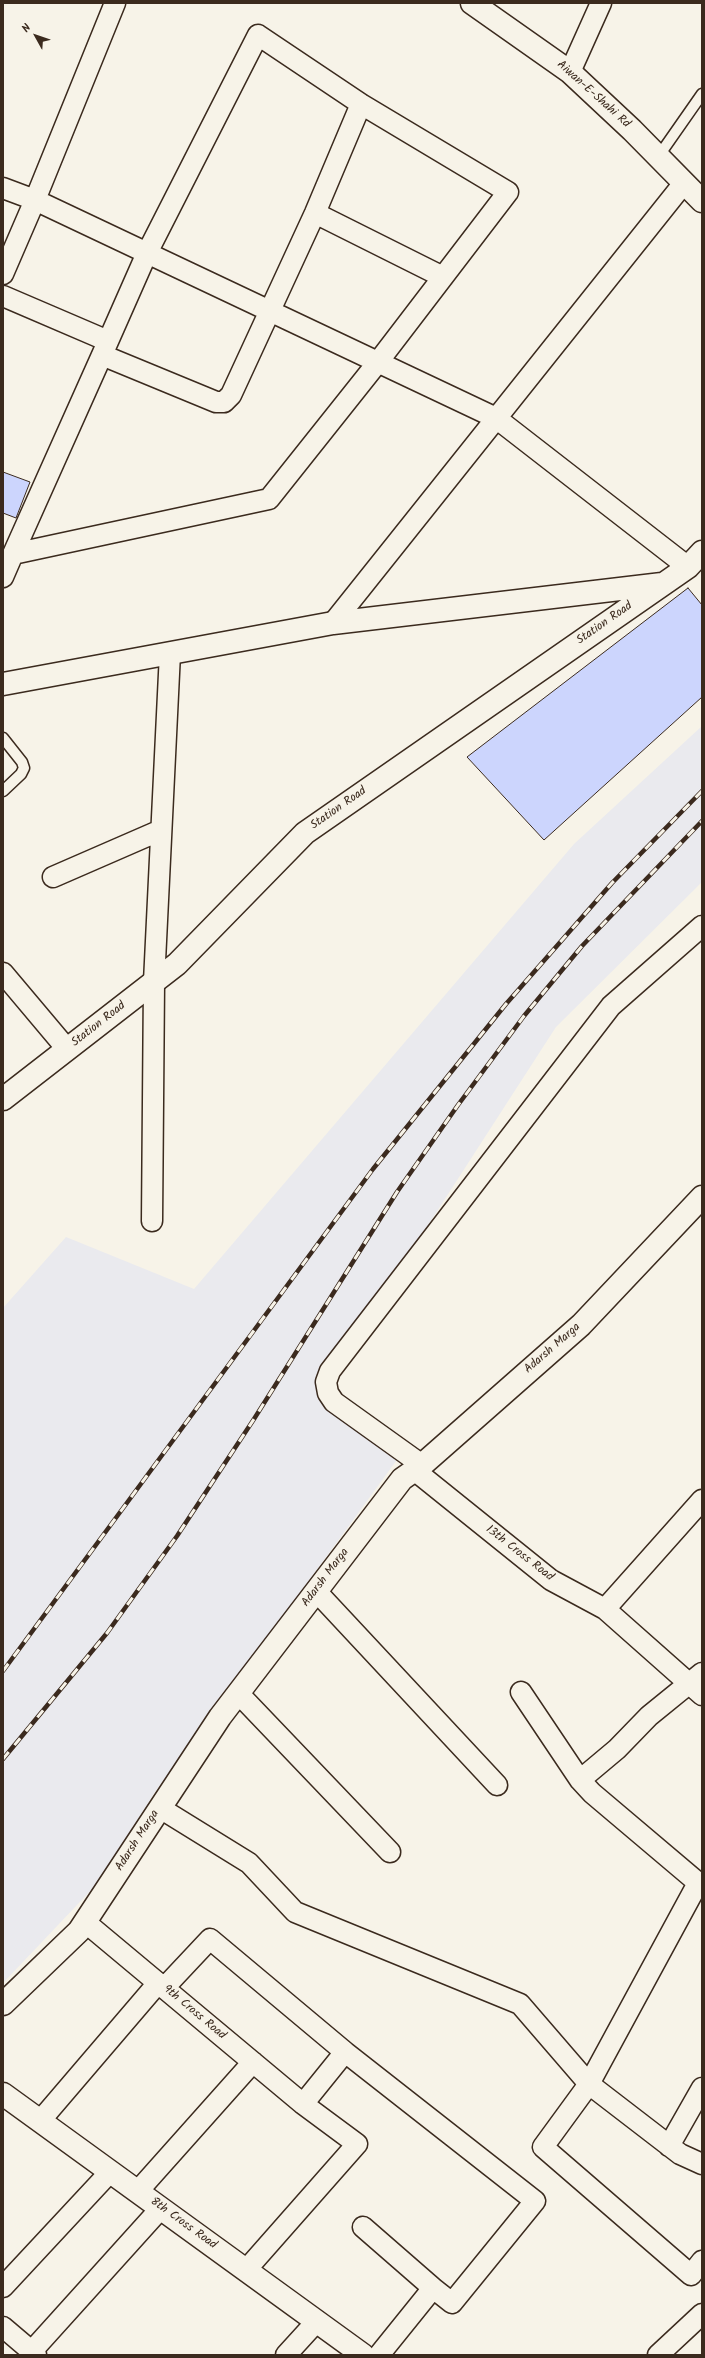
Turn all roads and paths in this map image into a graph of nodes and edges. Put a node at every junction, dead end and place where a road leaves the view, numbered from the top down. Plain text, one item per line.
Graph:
1 (115, 3) edge
2 (472, 3) edge
3 (601, 3) edge
4 (570, 72) junction
5 (702, 94) edge
6 (361, 104) junction
7 (658, 157) junction
8 (684, 182) junction
9 (3, 188) edge
10 (35, 200) junction
11 (702, 201) edge
12 (315, 213) junction
13 (147, 253) junction
14 (3, 274) edge
15 (443, 277) junction
16 (3, 296) edge
17 (268, 310) junction
18 (105, 348) junction
19 (378, 362) junction
20 (496, 418) junction
21 (13, 554) junction
22 (695, 559) edge
23 (3, 577) edge
24 (664, 583) junction
25 (332, 623) junction
26 (170, 653) junction
27 (3, 684) edge
28 (3, 738) edge
29 (3, 791) edge
30 (161, 830) junction
31 (53, 877) dead end
32 (702, 926) edge
33 (3, 973) edge
34 (154, 982) junction
35 (67, 1049) junction
36 (3, 1099) edge
37 (702, 1197) edge
38 (152, 1221) dead end
39 (418, 1467) junction
40 (702, 1500) edge
41 (316, 1591) junction
42 (604, 1609) junction
43 (698, 1684) edge
44 (521, 1692) dead end
45 (238, 1693) junction
46 (580, 1780) junction
47 (498, 1785) dead end
48 (160, 1808) junction
49 (390, 1852) dead end
50 (700, 1884) edge
51 (85, 1922) junction
52 (161, 1985) junction
53 (3, 2004) edge
54 (345, 2052) junction
55 (253, 2062) junction
56 (589, 2084) junction
57 (702, 2088) edge
58 (3, 2094) edge
59 (303, 2104) junction
60 (40, 2121) junction
61 (669, 2146) junction
62 (702, 2164) edge
63 (110, 2172) junction
64 (138, 2191) junction
65 (161, 2208) junction
66 (363, 2227) dead end
67 (702, 2261) edge
68 (246, 2270) junction
69 (3, 2287) edge
70 (433, 2288) junction
71 (702, 2314) edge
72 (317, 2321) junction
73 (3, 2327) edge
74 (34, 2353) edge
75 (286, 2355) edge
76 (364, 2355) edge
77 (379, 2355) edge
78 (658, 2355) edge

1 - 10 street
2 - 4 main road, Aiwan-E-Shahi Rd
3 - 4 street
4 - 7 main road, Aiwan-E-Shahi Rd
5 - 7 lane
6 - 12 street
6 - 13 street
6 - 15 street
7 - 8 main road, Aiwan-E-Shahi Rd
8 - 11 main road, Aiwan-E-Shahi Rd
8 - 20 street
9 - 10 street
10 - 13 street
10 - 14 street
12 - 15 street
12 - 17 street
13 - 17 street
13 - 18 street
15 - 19 street
16 - 18 street
17 - 18 street
17 - 19 street
18 - 21 street
19 - 20 street
19 - 21 street
20 - 22 street
20 - 25 street
21 - 23 street
22 - 24 main road, Station Road
24 - 25 main road
24 - 34 main road, Station Road
25 - 26 main road
26 - 27 main road
26 - 30 street
28 - 29 lane
30 - 31 street
30 - 34 street
32 - 39 street, 13th Cross Road
33 - 35 street
34 - 35 main road, Station Road
34 - 38 street
35 - 36 main road, Station Road
37 - 39 main road, Adarsh Marga
39 - 41 main road, Adarsh Marga
39 - 42 street, 13th Cross Road
40 - 42 street
41 - 45 main road, Adarsh Marga
41 - 47 street
42 - 43 street, 13th Cross Road
43 - 46 street
44 - 46 street
45 - 48 main road, Adarsh Marga
45 - 49 street
46 - 50 street
48 - 51 main road, Adarsh Marga
48 - 56 street
50 - 56 street
51 - 52 street, 9th Cross Road
51 - 53 main road, Adarsh Marga
52 - 54 street
52 - 55 street, 9th Cross Road
52 - 60 street
54 - 59 street
54 - 70 street
55 - 59 street, 9th Cross Road
55 - 64 street
56 - 61 street
56 - 67 street
57 - 61 street
58 - 60 main road, 8th Cross Road
59 - 68 street, 9th Cross Road
60 - 63 main road, 8th Cross Road
61 - 62 street
63 - 64 main road, 8th Cross Road
63 - 69 street
64 - 65 main road, 8th Cross Road
65 - 68 main road, 8th Cross Road
65 - 74 street
66 - 70 street
68 - 72 main road, 8th Cross Road
70 - 77 street
71 - 78 street
72 - 75 street
72 - 76 main road, 8th Cross Road
73 - 74 street

